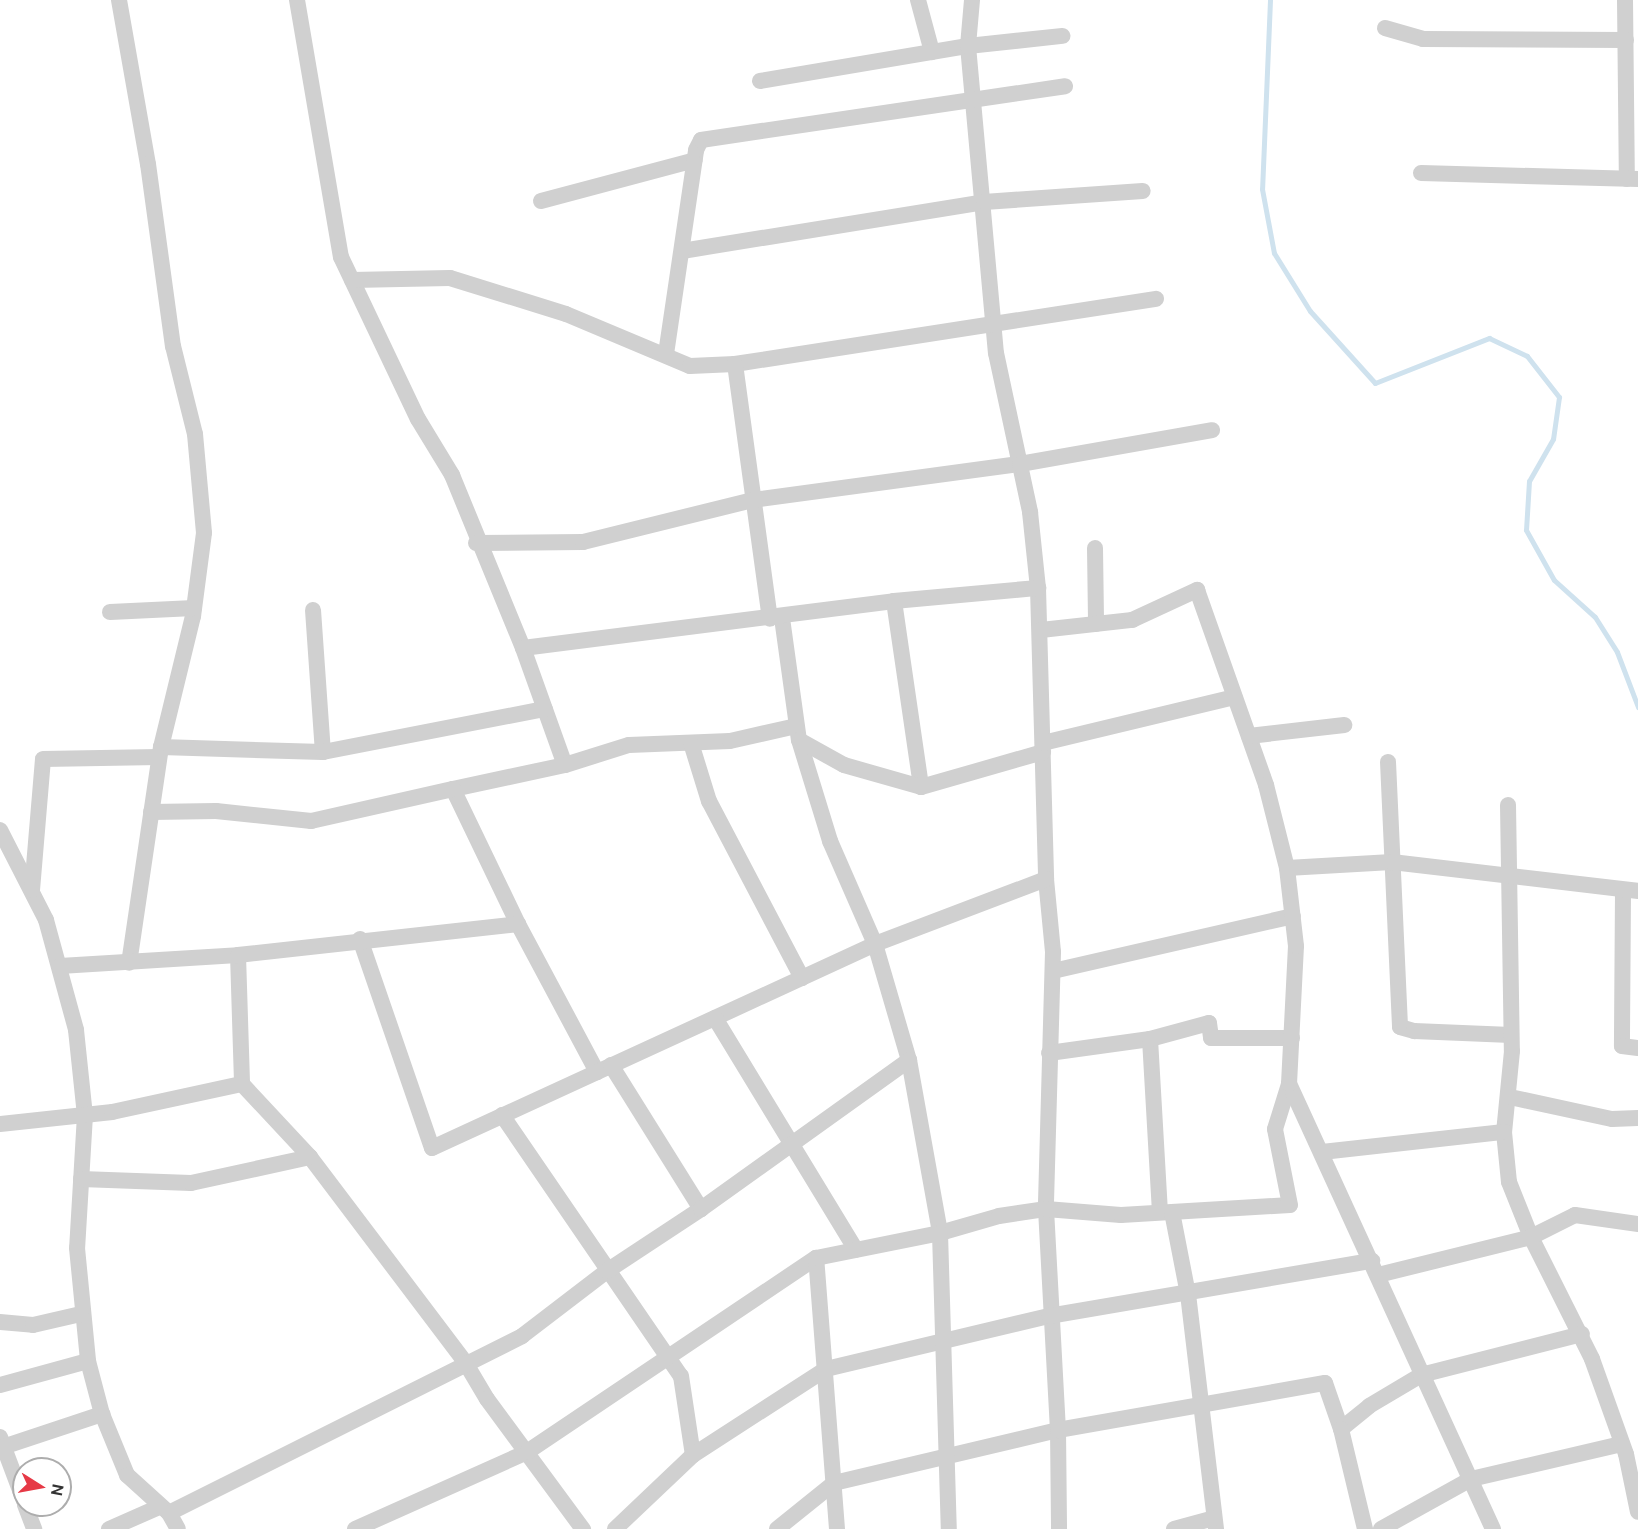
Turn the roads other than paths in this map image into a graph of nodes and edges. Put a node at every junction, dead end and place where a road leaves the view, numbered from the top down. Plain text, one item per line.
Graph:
1 (119, 0) edge
2 (297, 0) edge
3 (918, 0) edge
4 (972, 0) edge
5 (1625, 0) edge
6 (1385, 28) dead end
7 (1062, 36) dead end
8 (1626, 40) junction
9 (968, 46) junction
10 (932, 52) junction
11 (760, 81) dead end
12 (1065, 86) dead end
13 (973, 98) junction
14 (695, 160) junction
15 (1421, 173) dead end
16 (1632, 179) edge
17 (1143, 191) dead end
18 (541, 201) dead end
19 (984, 202) junction
20 (682, 252) junction
21 (352, 280) junction
22 (1156, 299) dead end
23 (996, 324) junction
24 (666, 354) junction
25 (735, 364) junction
26 (1212, 430) dead end
27 (1020, 464) junction
28 (753, 500) junction
29 (476, 543) junction
30 (1095, 549) dead end
31 (1038, 588) junction
32 (894, 601) junction
33 (194, 608) junction
34 (313, 610) dead end
35 (110, 612) dead end
36 (776, 618) junction
37 (1096, 624) junction
38 (1041, 630) junction
39 (523, 648) junction
40 (1235, 698) junction
41 (545, 708) junction
42 (1344, 725) dead end
43 (797, 733) junction
44 (1249, 736) junction
45 (692, 743) junction
46 (1043, 748) junction
47 (160, 752) junction
48 (323, 752) junction
49 (1388, 762) dead end
50 (565, 765) junction
51 (921, 787) junction
52 (453, 789) junction
53 (1508, 805) dead end
54 (151, 812) junction
55 (0, 830) edge
56 (1392, 862) junction
57 (1287, 868) junction
58 (1510, 876) junction
59 (1047, 879) junction
60 (32, 890) junction
61 (1630, 892) edge
62 (1293, 916) junction
63 (518, 924) junction
64 (360, 939) junction
65 (875, 944) junction
66 (238, 955) junction
67 (129, 963) junction
68 (60, 966) junction
69 (1053, 971) junction
70 (802, 978) junction
71 (714, 1018) junction
72 (1511, 1035) junction
73 (1292, 1038) junction
74 (1150, 1039) junction
75 (1638, 1048) edge
76 (1048, 1053) junction
77 (909, 1060) junction
78 (604, 1069) junction
79 (242, 1084) junction
80 (1288, 1084) junction
81 (1510, 1097) junction
82 (85, 1115) junction
83 (502, 1115) junction
84 (1638, 1118) edge
85 (0, 1124) edge
86 (1504, 1132) junction
87 (791, 1146) junction
88 (1322, 1152) junction
89 (310, 1157) junction
90 (81, 1179) junction
91 (701, 1209) junction
92 (1046, 1209) junction
93 (1166, 1212) junction
94 (1638, 1224) edge
95 (940, 1233) junction
96 (1531, 1238) junction
97 (856, 1250) junction
98 (816, 1258) junction
99 (1375, 1268) junction
100 (607, 1271) junction
101 (1188, 1294) junction
102 (81, 1314) junction
103 (1049, 1316) junction
104 (0, 1322) edge
105 (1582, 1334) junction
106 (941, 1343) junction
107 (669, 1358) junction
108 (88, 1361) junction
109 (465, 1362) junction
110 (826, 1369) junction
111 (1421, 1376) junction
112 (0, 1385) edge
113 (1203, 1406) junction
114 (102, 1414) junction
115 (1341, 1429) junction
116 (1058, 1430) junction
117 (1, 1444) edge
118 (1629, 1451) edge
119 (527, 1452) junction
120 (944, 1454) junction
121 (693, 1455) junction
122 (12, 1471) edge
123 (1471, 1479) junction
124 (834, 1484) junction
125 (164, 1510) junction
126 (1638, 1512) edge
127 (1215, 1524) edge
128 (109, 1529) edge
129 (178, 1529) edge
130 (355, 1529) edge
131 (584, 1529) edge
132 (615, 1529) edge
133 (777, 1529) edge
134 (837, 1529) edge
135 (949, 1529) edge
136 (1059, 1529) edge
137 (1174, 1529) edge
138 (1365, 1529) edge
139 (1381, 1529) edge
140 (1493, 1529) edge

1 - 33 street
2 - 21 street
3 - 10 street
4 - 9 street
5 - 8 street
6 - 8 street
7 - 9 street
8 - 16 street
9 - 10 street
9 - 13 street
10 - 11 street
12 - 13 street
13 - 14 street
13 - 19 street
14 - 18 street
14 - 20 street
15 - 16 street
17 - 19 street
19 - 20 street
19 - 23 street
20 - 24 street
21 - 24 street
21 - 29 street
22 - 23 street
23 - 25 street
23 - 27 street
24 - 25 street
25 - 28 street
26 - 27 street
27 - 28 street
27 - 31 street
28 - 29 street
28 - 36 street
29 - 39 street
30 - 37 street
31 - 32 street
31 - 38 street
32 - 36 street
32 - 51 street
33 - 35 street
33 - 47 street
34 - 48 street
36 - 39 street
36 - 43 street
37 - 38 street
37 - 40 street
38 - 46 street
39 - 41 street
40 - 44 street
40 - 46 street
41 - 48 street
41 - 50 street
42 - 44 street
43 - 45 street
43 - 51 street
43 - 65 street
44 - 57 street
45 - 50 street
45 - 70 street
46 - 51 street
46 - 59 street
47 - 48 street
47 - 54 street
47 - 60 street
49 - 56 street
50 - 52 street
52 - 54 street
52 - 63 street
53 - 58 street
54 - 67 street
55 - 60 street
56 - 57 street
56 - 58 street
56 - 72 street
57 - 62 street
58 - 61 street
58 - 72 street
59 - 65 street
59 - 69 street
60 - 68 street
61 - 75 street
62 - 69 street
62 - 73 street
63 - 64 street
63 - 78 street
64 - 66 street
64 - 83 street
65 - 70 street
65 - 77 street
66 - 67 street
66 - 79 street
67 - 68 street
68 - 82 street
69 - 76 street
70 - 71 street
71 - 78 street
71 - 87 street
72 - 81 street
73 - 74 street
73 - 80 street
74 - 76 street
74 - 93 street
76 - 92 street
77 - 87 street
77 - 95 street
78 - 83 street
78 - 91 street
79 - 82 street
79 - 89 street
80 - 88 street
80 - 93 street
81 - 84 street
81 - 86 street
82 - 85 street
82 - 90 street
83 - 100 street
86 - 88 street
86 - 96 street
87 - 91 street
87 - 97 street
88 - 99 street
89 - 90 street
89 - 109 street
90 - 102 street
91 - 100 street
92 - 93 street
92 - 95 street
92 - 103 street
93 - 101 street
94 - 96 street
95 - 97 street
95 - 106 street
96 - 99 street
96 - 105 street
97 - 98 street
98 - 107 street
98 - 110 street
99 - 101 street
99 - 111 street
100 - 107 street
100 - 109 street
101 - 103 street
101 - 113 street
102 - 104 street
102 - 108 street
103 - 106 street
103 - 116 street
105 - 111 street
105 - 118 street
106 - 110 street
106 - 120 street
107 - 119 street
107 - 121 street
108 - 112 street
108 - 114 street
109 - 119 street
109 - 125 street
110 - 121 street
110 - 124 street
111 - 115 street
111 - 123 street
113 - 115 street
113 - 116 street
113 - 127 street
114 - 117 street
114 - 125 street
115 - 138 street
116 - 120 street
116 - 136 street
117 - 122 street
118 - 123 street
118 - 126 street
119 - 130 street
119 - 131 street
120 - 124 street
120 - 135 street
121 - 132 street
123 - 139 street
123 - 140 street
124 - 133 street
124 - 134 street
125 - 128 street
125 - 129 street
127 - 137 street

